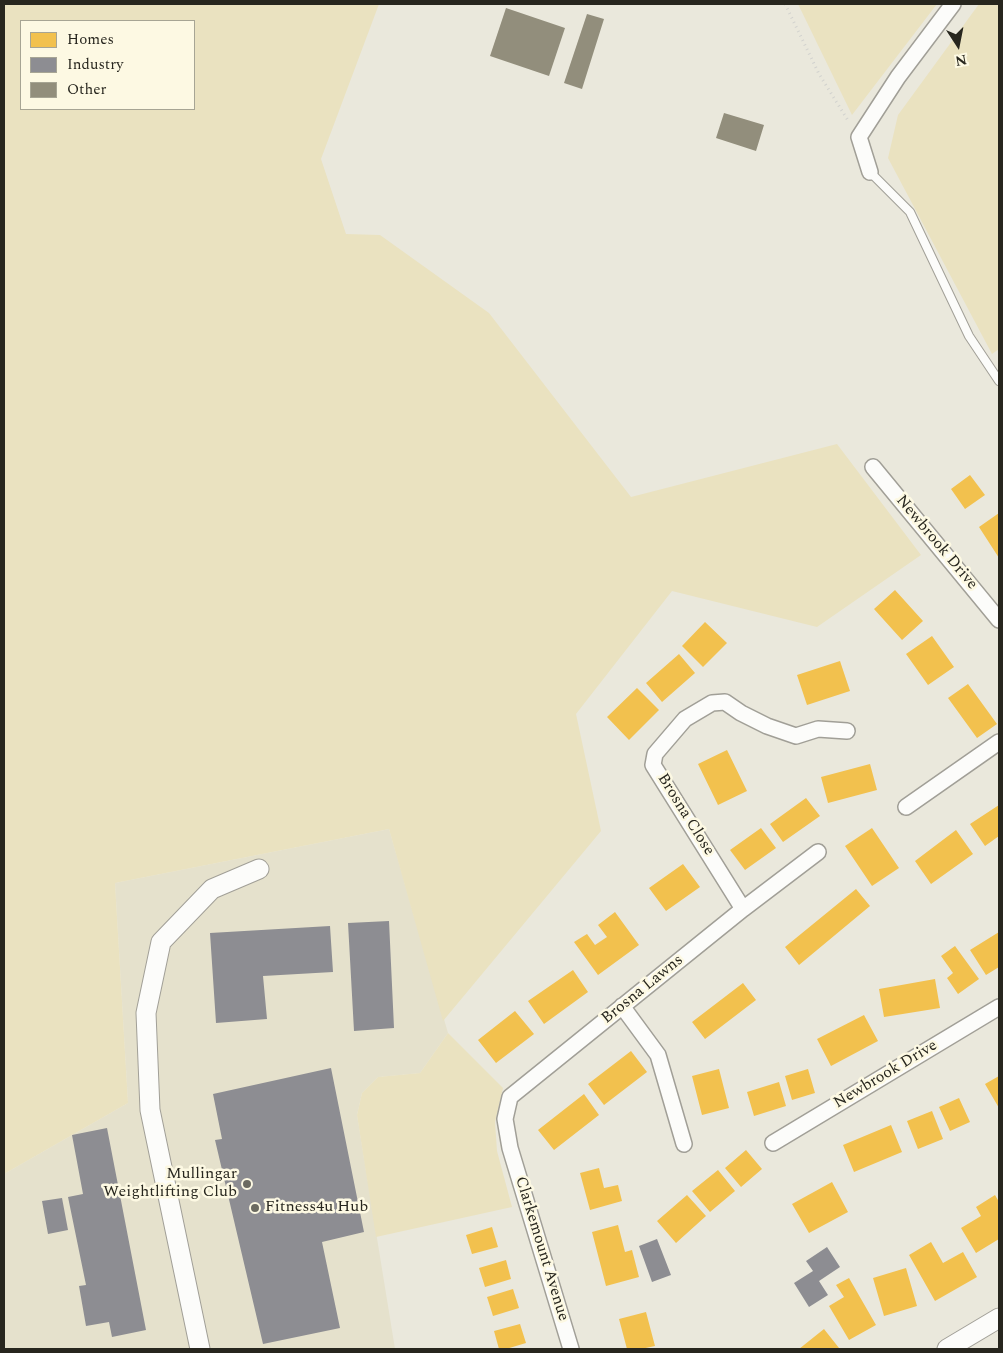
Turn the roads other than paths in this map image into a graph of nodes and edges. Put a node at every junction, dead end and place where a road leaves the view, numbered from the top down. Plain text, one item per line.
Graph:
1 (953, 4) edge
2 (870, 172) joint
3 (999, 381) edge
4 (872, 467) dead end
5 (999, 620) edge
6 (846, 731) dead end
7 (999, 742) edge
8 (906, 807) dead end
9 (818, 852) dead end
10 (259, 869) dead end
11 (743, 909) junction
12 (622, 1006) junction
13 (999, 1007) edge
14 (773, 1143) dead end
15 (684, 1144) dead end
16 (510, 1148) joint
17 (999, 1318) edge
18 (200, 1349) edge
19 (571, 1349) edge
20 (947, 1349) edge

1 - 2 street
2 - 3 lane
4 - 5 street, Newbrook Drive
6 - 11 street, Brosna Close
7 - 8 street
9 - 11 street, Brosna Lawns
10 - 18 street
11 - 12 street, Brosna Lawns
12 - 15 street
12 - 16 street, Brosna Lawns
13 - 14 street, Newbrook Drive
16 - 19 street, Clarkemount Avenue
17 - 20 street

